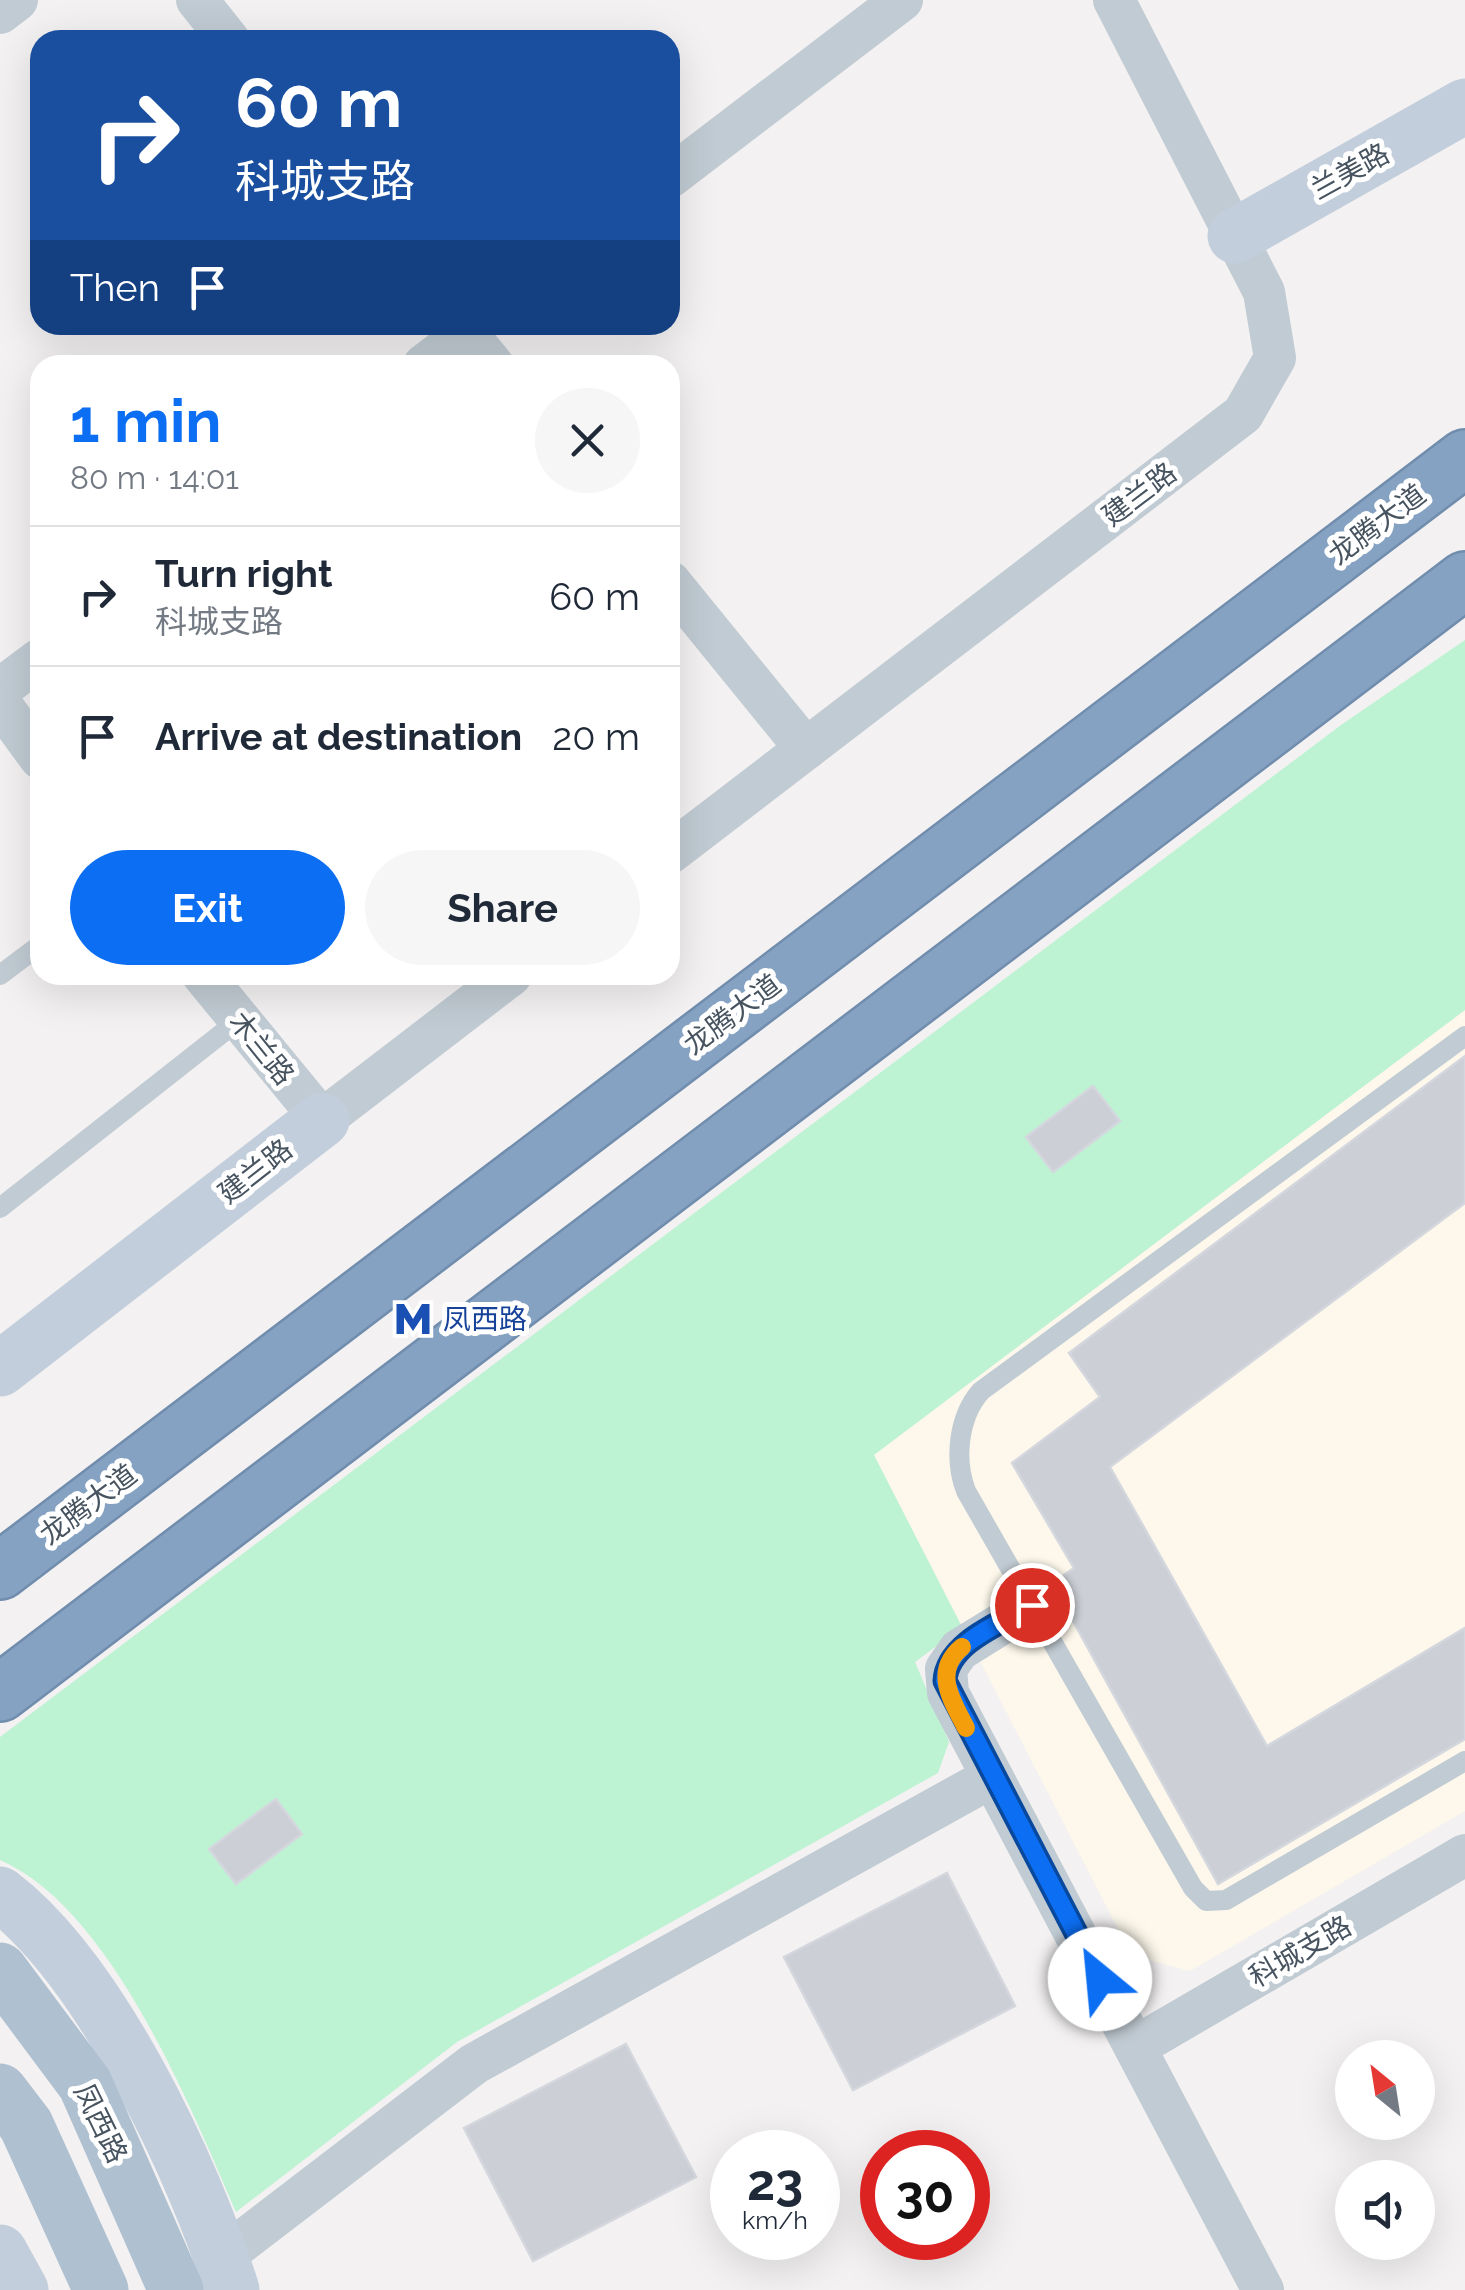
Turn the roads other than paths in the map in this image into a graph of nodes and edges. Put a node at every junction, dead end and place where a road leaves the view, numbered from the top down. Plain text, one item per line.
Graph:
1 (17, 0) edge
2 (197, 0) edge
3 (902, 0) edge
4 (1114, 0) edge
5 (0, 13) edge
6 (221, 30) edge
7 (1465, 106) edge
8 (680, 169) edge
9 (1235, 236) junction
10 (474, 337) edge
11 (442, 355) edge
12 (1465, 458) edge
13 (1456, 588) edge
14 (680, 594) edge
15 (30, 666) edge
16 (0, 689) edge
17 (0, 703) edge
18 (30, 744) edge
19 (806, 749) junction
20 (680, 845) edge
21 (30, 952) edge
22 (0, 975) edge
23 (211, 985) edge
24 (498, 985) edge
25 (238, 1020) junction
26 (1465, 1036) edge
27 (322, 1120) junction
28 (0, 1208) edge
29 (0, 1369) edge
30 (0, 1571) edge
31 (1032, 1605) junction
32 (0, 1693) edge
33 (1465, 1762) edge
34 (992, 1777) junction
35 (1465, 1855) edge
36 (0, 1894) edge
37 (0, 1970) edge
38 (1135, 2046) junction
39 (0, 2091) edge
40 (0, 2252) edge
41 (227, 2274) edge
42 (21, 2290) edge
43 (102, 2290) edge
44 (176, 2290) edge
45 (1262, 2290) edge

1 - 5 street
2 - 6 street
3 - 8 street
4 - 9 street, 建兰路
7 - 9 street, 兰美路
9 - 19 street, 建兰路
10 - 11 street
12 - 30 highway, 龙腾大道
13 - 32 highway
14 - 19 street
15 - 16 street
17 - 18 street
19 - 20 street, 建兰路
21 - 22 lane
23 - 25 street, 木兰路
24 - 27 street, 建兰路
25 - 27 street, 木兰路
25 - 28 lane
26 - 31 lane
27 - 29 street, 建兰路
31 - 33 lane
31 - 34 street
34 - 38 street
34 - 41 street
35 - 38 street, 科城支路
36 - 41 street
37 - 44 main road, 凤西路
38 - 45 street
39 - 43 main road
40 - 42 street

